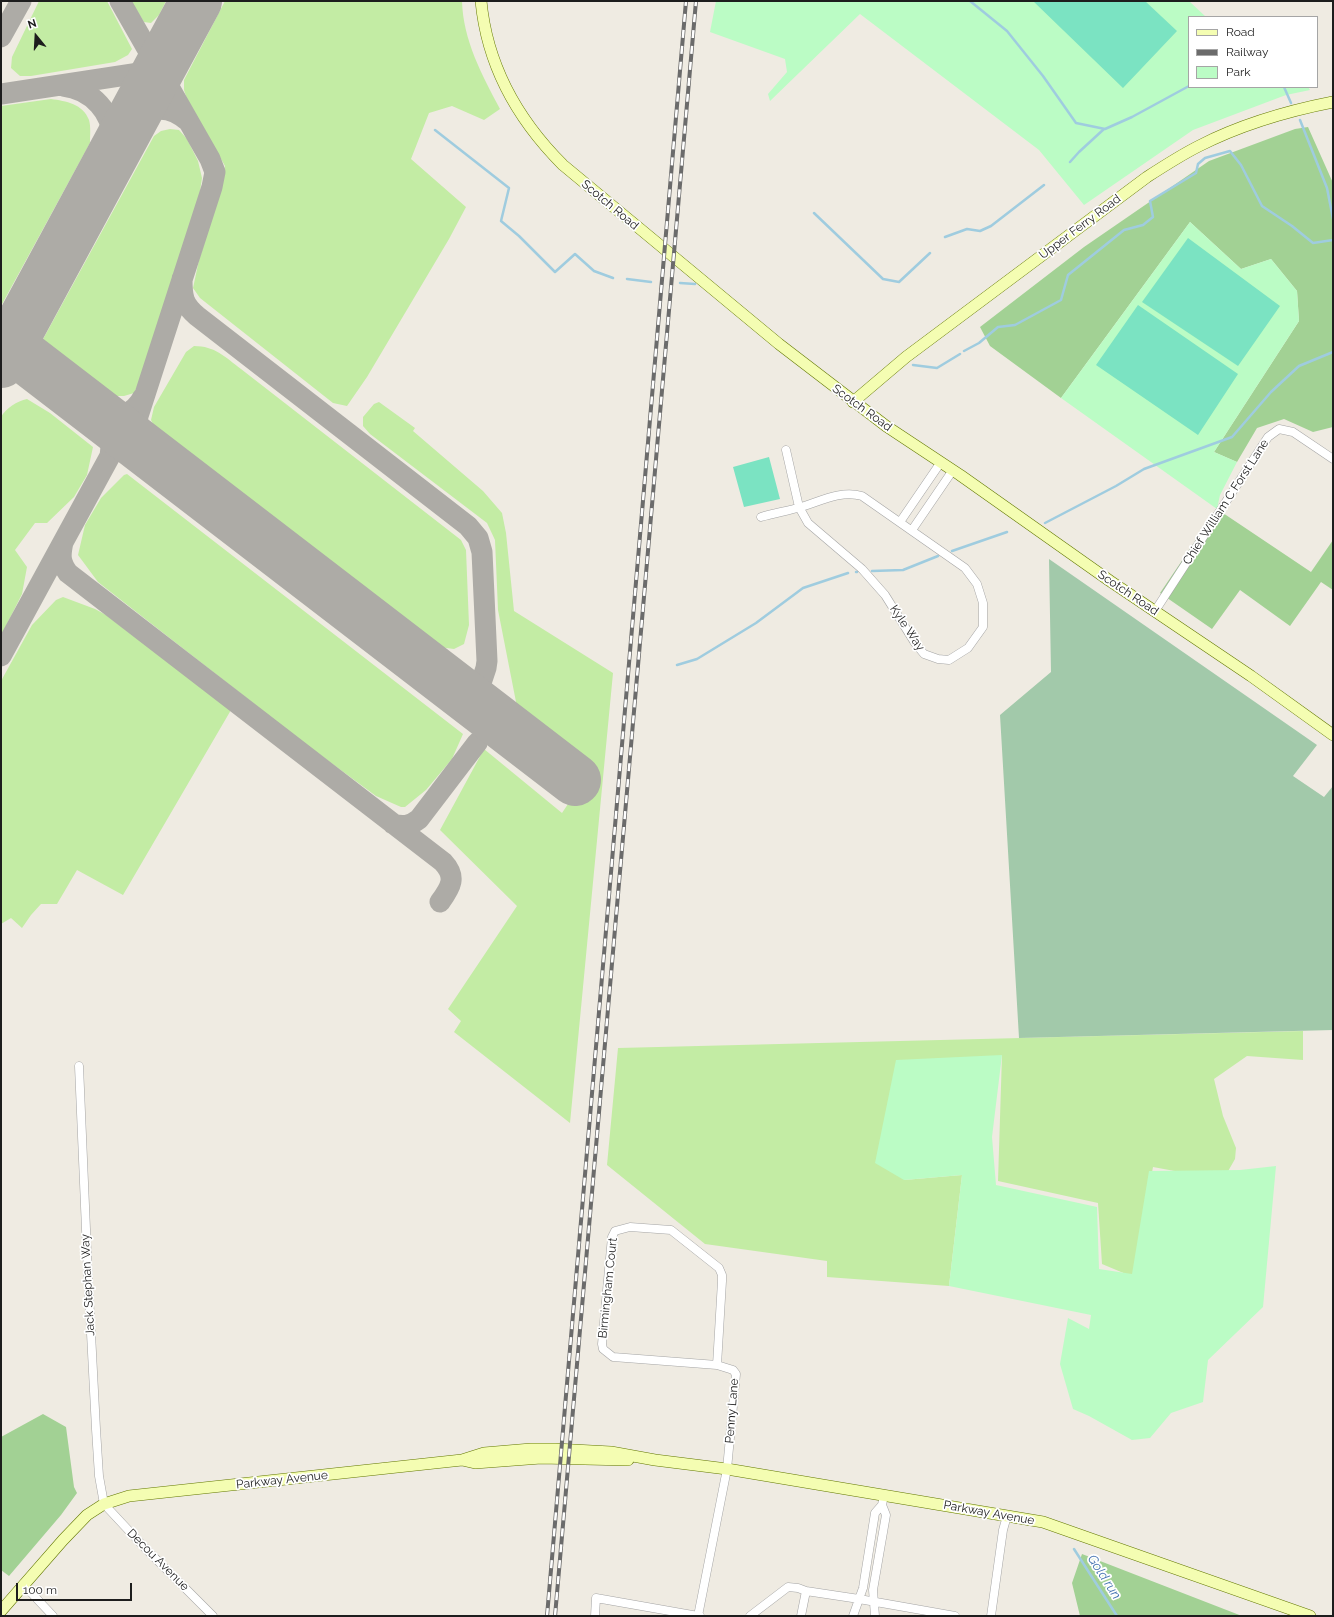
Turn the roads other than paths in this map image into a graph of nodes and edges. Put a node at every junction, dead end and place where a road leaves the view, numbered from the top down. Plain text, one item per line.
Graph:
1 (481, 1) edge
2 (1333, 102) edge
3 (853, 402) junction
4 (786, 450) dead end
5 (1333, 459) edge
6 (941, 462) junction
7 (953, 470) junction
8 (799, 507) junction
9 (761, 516) dead end
10 (900, 522) junction
11 (912, 530) junction
12 (1155, 611) junction
13 (1333, 735) edge
14 (79, 1066) dead end
15 (717, 1365) junction
16 (727, 1469) junction
17 (883, 1500) junction
18 (104, 1504) junction
19 (1007, 1516) junction
20 (23, 1584) junction
21 (806, 1591) junction
22 (859, 1598) junction
23 (874, 1601) junction
24 (1, 1611) edge
25 (929, 1614) edge
26 (53, 1616) edge
27 (213, 1616) edge
28 (595, 1616) edge
29 (699, 1616) edge
30 (750, 1616) edge
31 (801, 1616) edge
32 (853, 1616) edge
33 (875, 1616) edge
34 (955, 1616) edge
35 (991, 1616) edge
36 (1310, 1616) edge

1 - 3 main road, Scotch Road
2 - 3 main road, Upper Ferry Road
3 - 6 main road, Scotch Road
4 - 8 street, Kyle Way
5 - 12 street, Chief William C Forst Lane
6 - 7 main road, Scotch Road
6 - 10 street
7 - 11 street
7 - 12 main road, Scotch Road
8 - 9 street, Kyle Way
8 - 10 street, Kyle Way
8 - 11 street, Kyle Way
10 - 11 street, Kyle Way
12 - 13 main road, Scotch Road
14 - 18 street, Jack Stephan Way
15 - 15 street, Birmingham Court
15 - 16 street, Penny Lane
16 - 17 main road, Parkway Avenue
16 - 18 main road, Parkway Avenue
16 - 29 street
17 - 19 main road, Parkway Avenue
17 - 22 street
17 - 23 street
18 - 20 main road, Parkway Avenue
18 - 27 street, Decou Avenue
19 - 35 street
19 - 36 main road, Parkway Avenue
20 - 24 main road, Parkway Avenue
20 - 26 street
21 - 22 street
21 - 30 street
21 - 31 street
22 - 23 street
22 - 32 street
23 - 25 street
23 - 33 street
25 - 34 street
28 - 29 street

